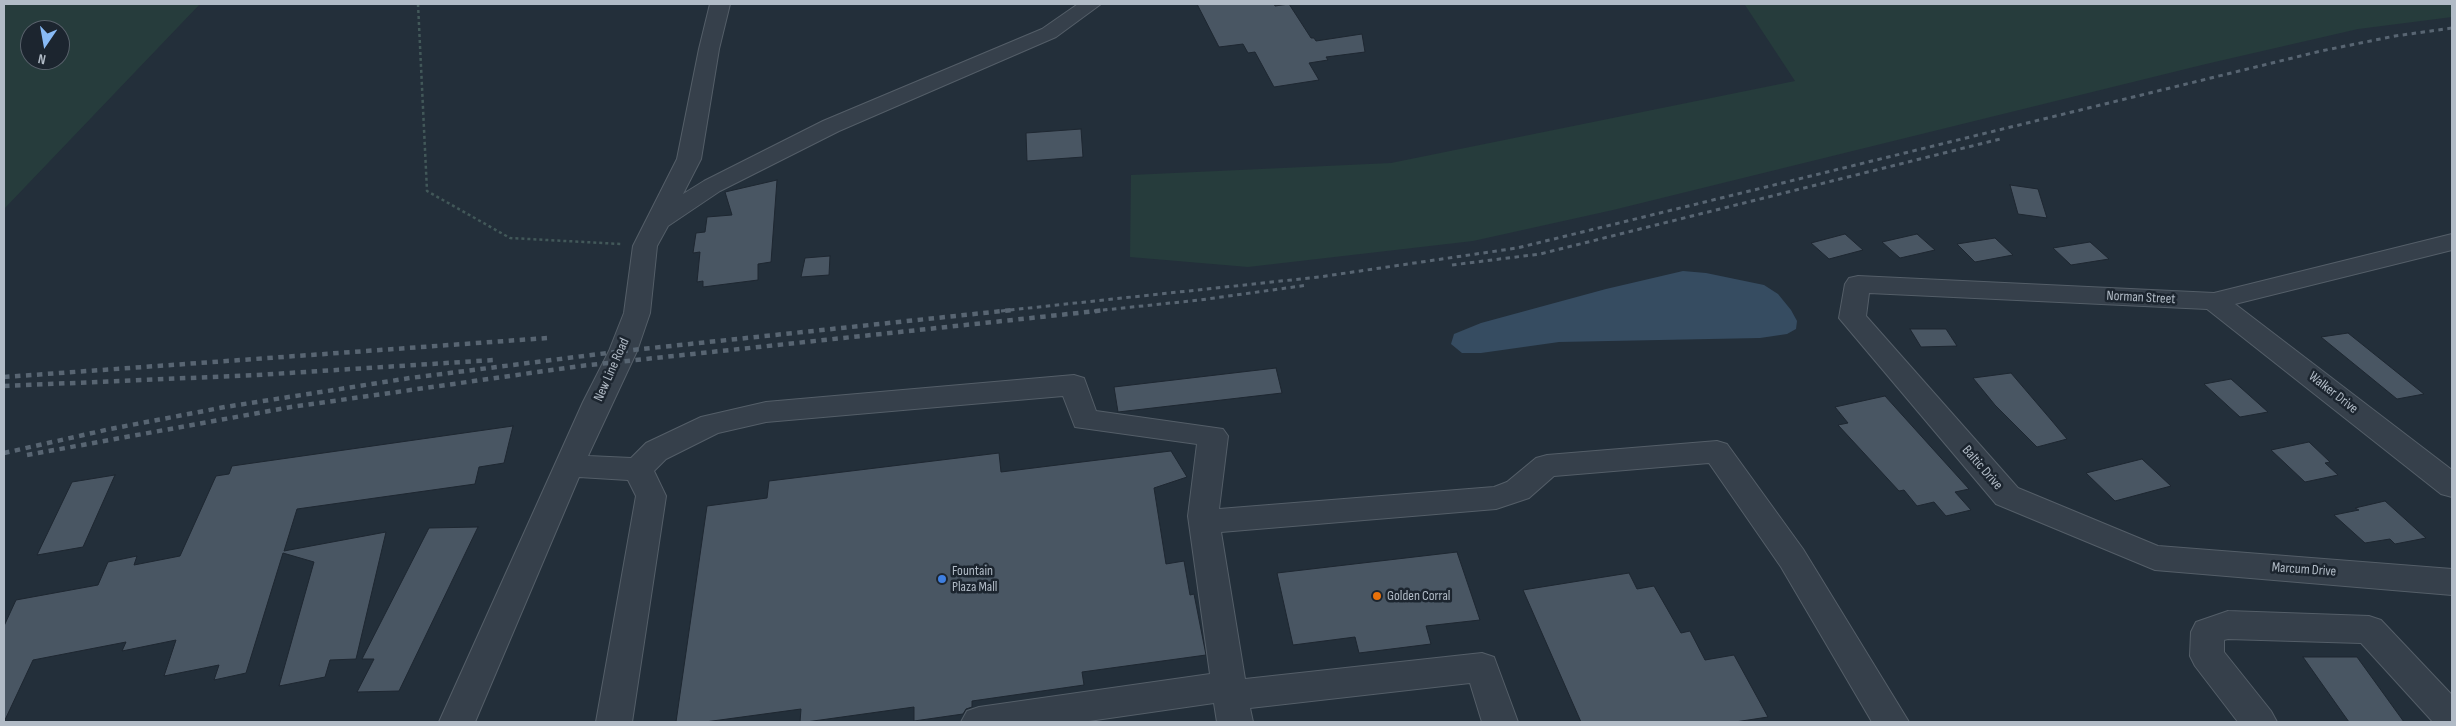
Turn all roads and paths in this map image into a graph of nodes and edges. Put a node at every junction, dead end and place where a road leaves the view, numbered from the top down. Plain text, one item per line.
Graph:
1 (418, 4) edge
2 (720, 4) edge
3 (1091, 4) edge
4 (651, 234) junction
5 (2452, 242) edge
6 (2214, 301) junction
7 (1852, 318) joint
8 (570, 466) junction
9 (638, 469) junction
10 (2452, 486) edge
11 (1204, 522) junction
12 (2155, 558) joint
13 (2452, 582) edge
14 (1232, 701) edge
15 (2452, 718) edge
16 (457, 722) edge
17 (614, 722) edge
18 (979, 722) edge
19 (1500, 722) edge
20 (1891, 722) edge
21 (2259, 722) edge

1 - 4 path
2 - 4 street, New Line Road
3 - 4 street
4 - 8 street, New Line Road
5 - 6 street, Norman Street
6 - 7 street, Norman Street
6 - 10 street, Walker Drive
7 - 12 street, Baltic Drive
8 - 9 street
8 - 16 street, New Line Road
9 - 11 street
9 - 17 street
11 - 14 street
11 - 20 street
12 - 13 street, Marcum Drive
14 - 18 street
14 - 19 street
15 - 21 street

